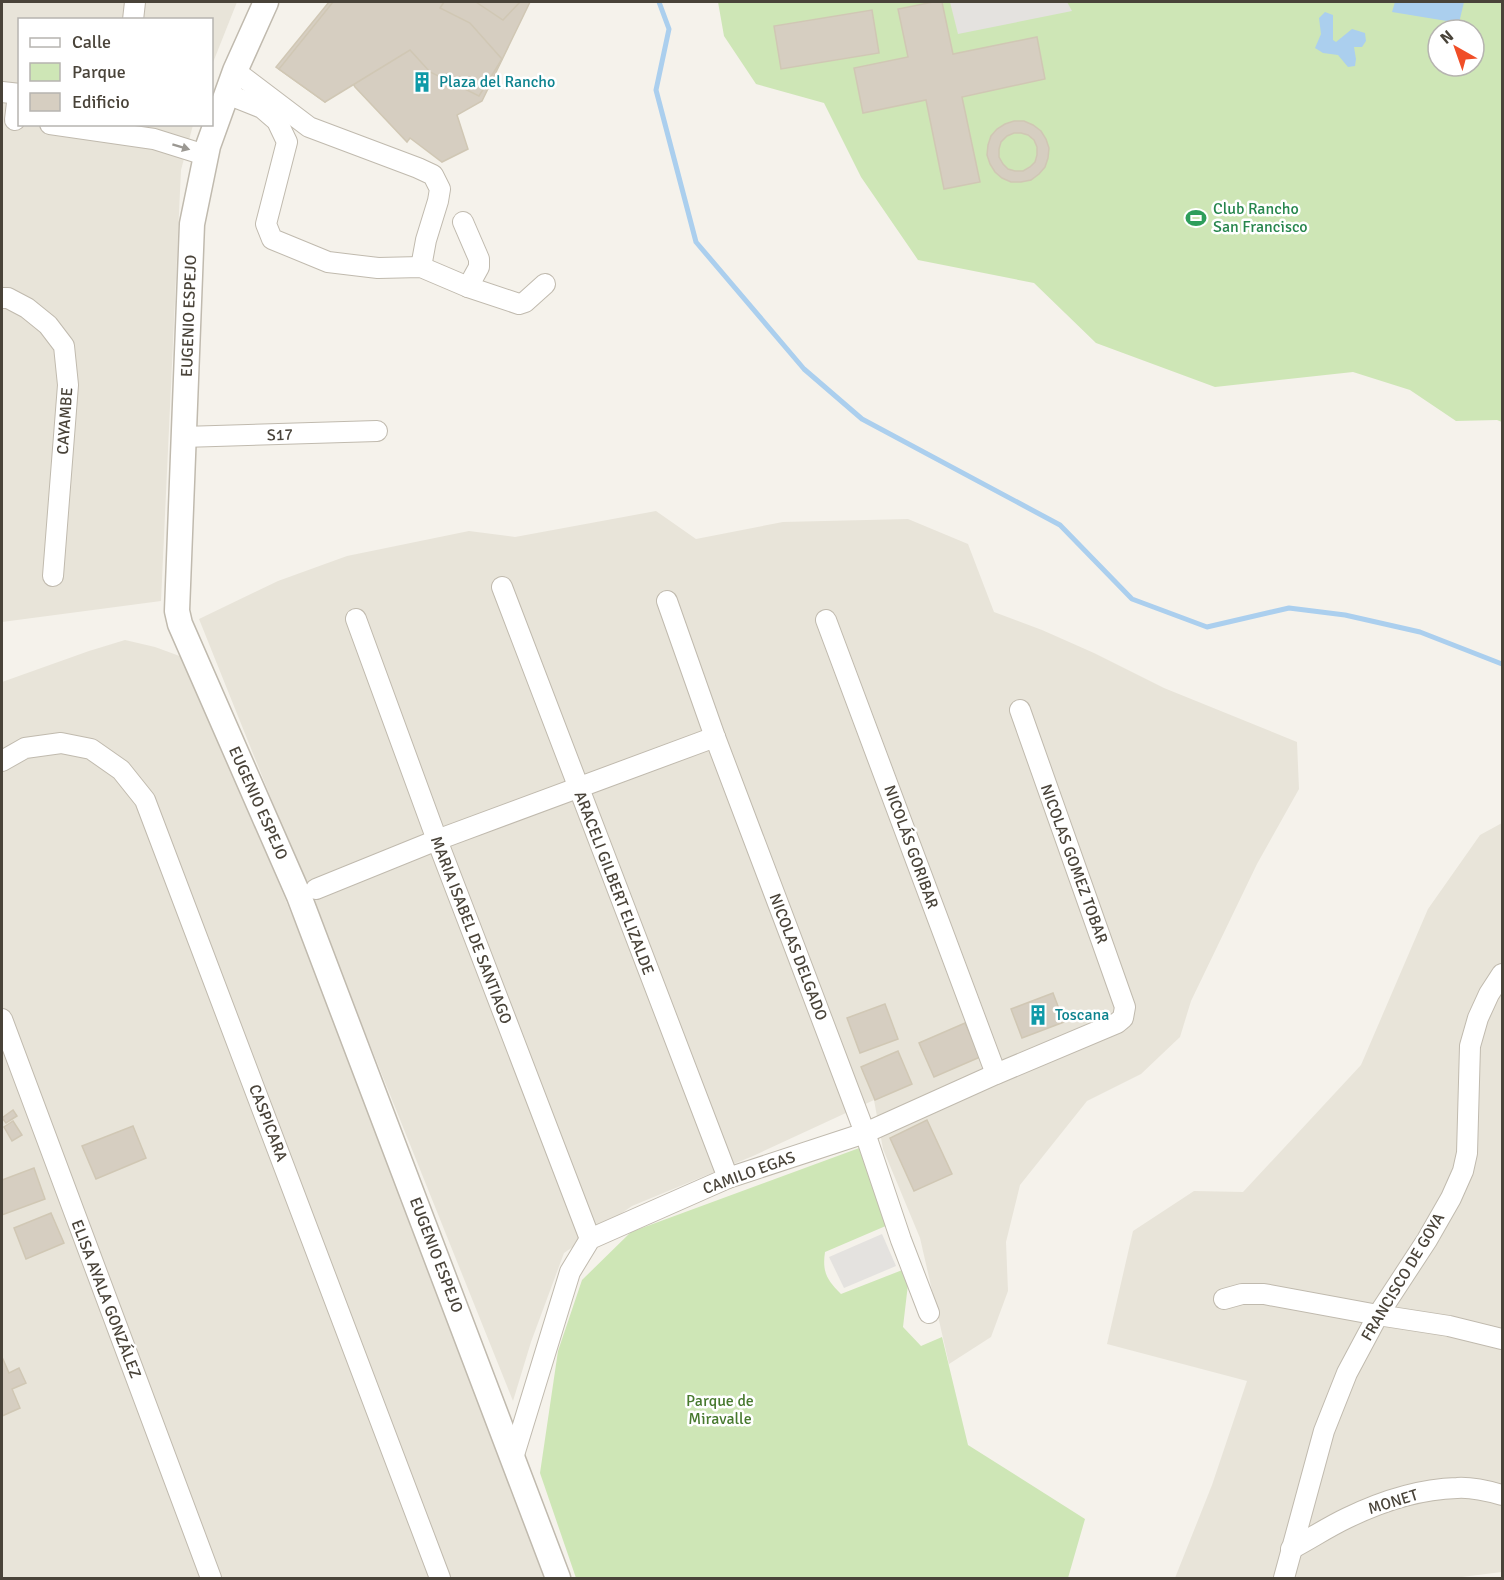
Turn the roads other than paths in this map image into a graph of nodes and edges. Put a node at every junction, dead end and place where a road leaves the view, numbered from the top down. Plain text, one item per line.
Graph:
1 (135, 2) edge
2 (266, 2) edge
3 (133, 18) edge
4 (235, 71) junction
5 (13, 93) edge
6 (227, 94) junction
7 (12, 119) edge
8 (214, 122) edge
9 (78, 126) edge
10 (309, 127) junction
11 (121, 129) edge
12 (287, 142) junction
13 (206, 155) junction
14 (463, 222) dead end
15 (421, 267) junction
16 (545, 284) dead end
17 (468, 287) junction
18 (2, 298) edge
19 (377, 431) dead end
20 (183, 437) junction
21 (53, 576) dead end
22 (502, 587) dead end
23 (667, 601) dead end
24 (356, 619) dead end
25 (826, 620) dead end
26 (1020, 710) dead end
27 (715, 737) junction
28 (2, 761) edge
29 (578, 789) junction
30 (437, 840) junction
31 (316, 889) dead end
32 (1503, 974) edge
33 (1123, 1018) joint
34 (2, 1019) edge
35 (996, 1074) junction
36 (866, 1133) junction
37 (728, 1178) junction
38 (590, 1239) junction
39 (1224, 1299) dead end
40 (929, 1313) dead end
41 (1378, 1315) junction
42 (1503, 1339) edge
43 (513, 1458) junction
44 (1503, 1495) edge
45 (1291, 1550) junction
46 (211, 1578) edge
47 (440, 1578) edge
48 (558, 1578) edge
49 (1284, 1578) edge

1 - 3 street
2 - 4 street, EUGENIO ESPEJO
4 - 6 street, EUGENIO ESPEJO
4 - 10 street
5 - 7 street
6 - 8 street, EUGENIO ESPEJO
6 - 12 street
8 - 13 street, EUGENIO ESPEJO
9 - 11 street
10 - 12 street
10 - 15 street
11 -> 13 street
12 - 15 street
13 - 20 street, EUGENIO ESPEJO
14 - 17 street
15 - 17 street
16 - 17 street
18 - 21 street, CAYAMBE
19 - 20 street, S17
20 - 43 street, EUGENIO ESPEJO
22 - 29 street, ARACELI GILBERT ELIZALDE
23 - 27 street, NICOLAS DELGADO
24 - 30 street, MARIA ISABEL DE SANTIAGO
25 - 35 street, NICOLÁS GORIBAR
26 - 33 street, NICOLAS GOMEZ TOBAR
27 - 29 street
27 - 36 street, NICOLAS DELGADO
28 - 47 street, CASPICARA
29 - 30 street
29 - 37 street, ARACELI GILBERT ELIZALDE
30 - 31 street
30 - 38 street, MARIA ISABEL DE SANTIAGO
32 - 41 street, FRANCISCO DE GOYA
33 - 35 street, CAMILO EGAS
34 - 46 street, ELISA AYALA GONZÁLEZ
35 - 36 street, CAMILO EGAS
36 - 37 street, CAMILO EGAS
36 - 40 street, NICOLAS DELGADO
37 - 38 street, CAMILO EGAS
38 - 43 street
39 - 41 street
41 - 42 street
41 - 45 street, FRANCISCO DE GOYA
43 - 48 street, EUGENIO ESPEJO
44 - 45 street, MONET
45 - 49 street, FRANCISCO DE GOYA

